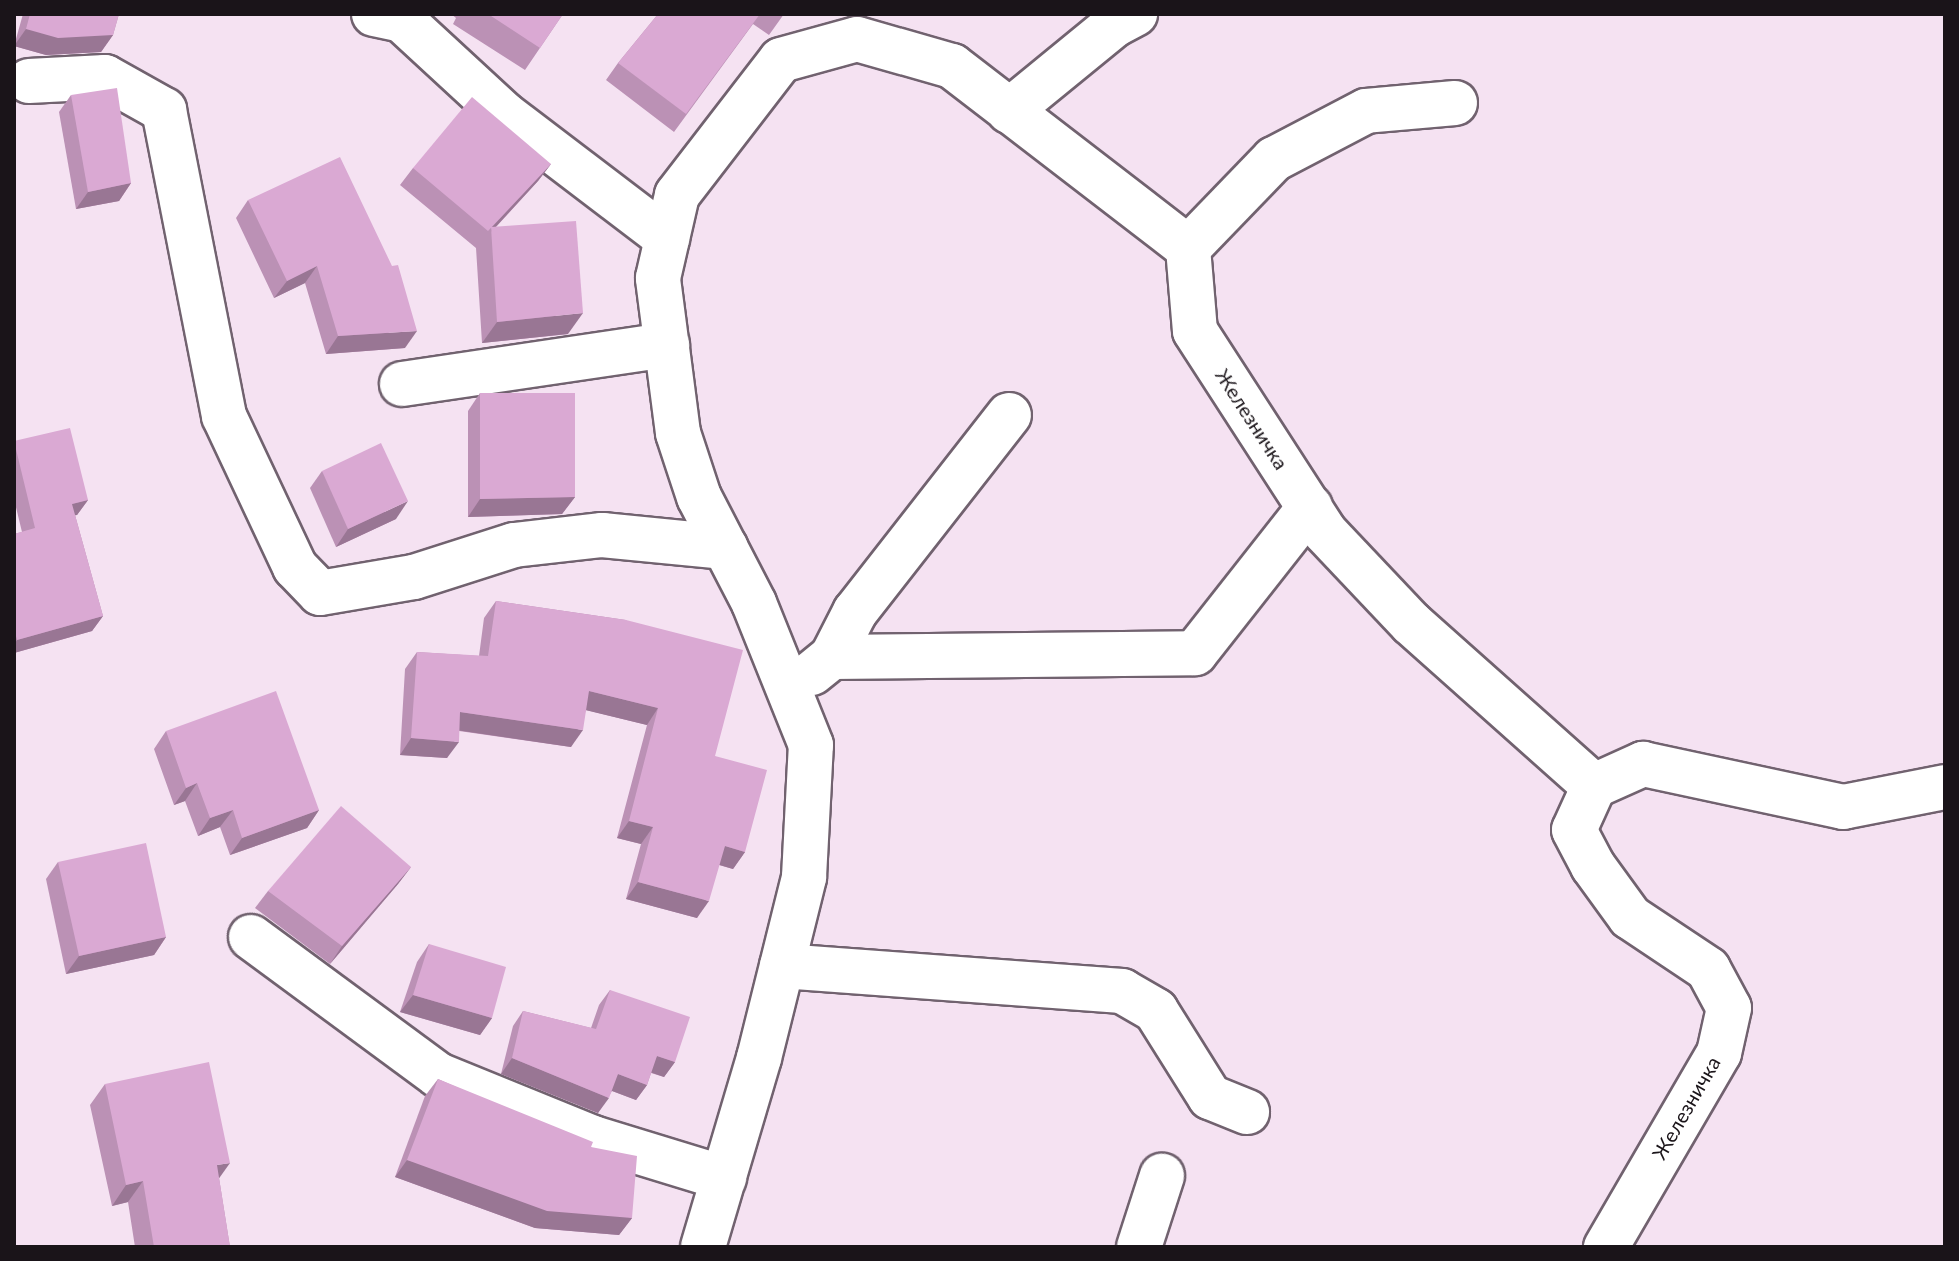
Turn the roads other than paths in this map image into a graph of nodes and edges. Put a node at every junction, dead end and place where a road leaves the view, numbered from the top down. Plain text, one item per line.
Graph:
1 (1135, 14) edge
2 (394, 16) edge
3 (886, 32) edge
4 (29, 81) dead end
5 (1455, 103) dead end
6 (1009, 111) junction
7 (667, 238) junction
8 (1188, 248) junction
9 (667, 345) junction
10 (402, 384) dead end
11 (1009, 415) dead end
12 (1310, 507) junction
13 (725, 547) junction
14 (832, 657) junction
15 (789, 692) junction
16 (1594, 786) junction
17 (1945, 787) edge
18 (251, 937) dead end
19 (782, 966) junction
20 (1247, 1112) dead end
21 (1162, 1176) dead end
22 (724, 1178) junction
23 (703, 1247) edge
24 (1139, 1247) edge
25 (1606, 1247) edge

1 - 6 street
2 - 7 street
3 - 6 street
3 - 7 street
4 - 13 street
5 - 8 street
6 - 8 street
7 - 9 street
8 - 12 street, Железничка
9 - 10 street
9 - 13 street
11 - 14 street
12 - 14 street
12 - 16 street, Железничка
13 - 15 street
14 - 15 street
15 - 19 street
16 - 17 street
16 - 25 street, Железничка
18 - 22 street
19 - 20 street
19 - 22 street
21 - 24 street
22 - 23 street

